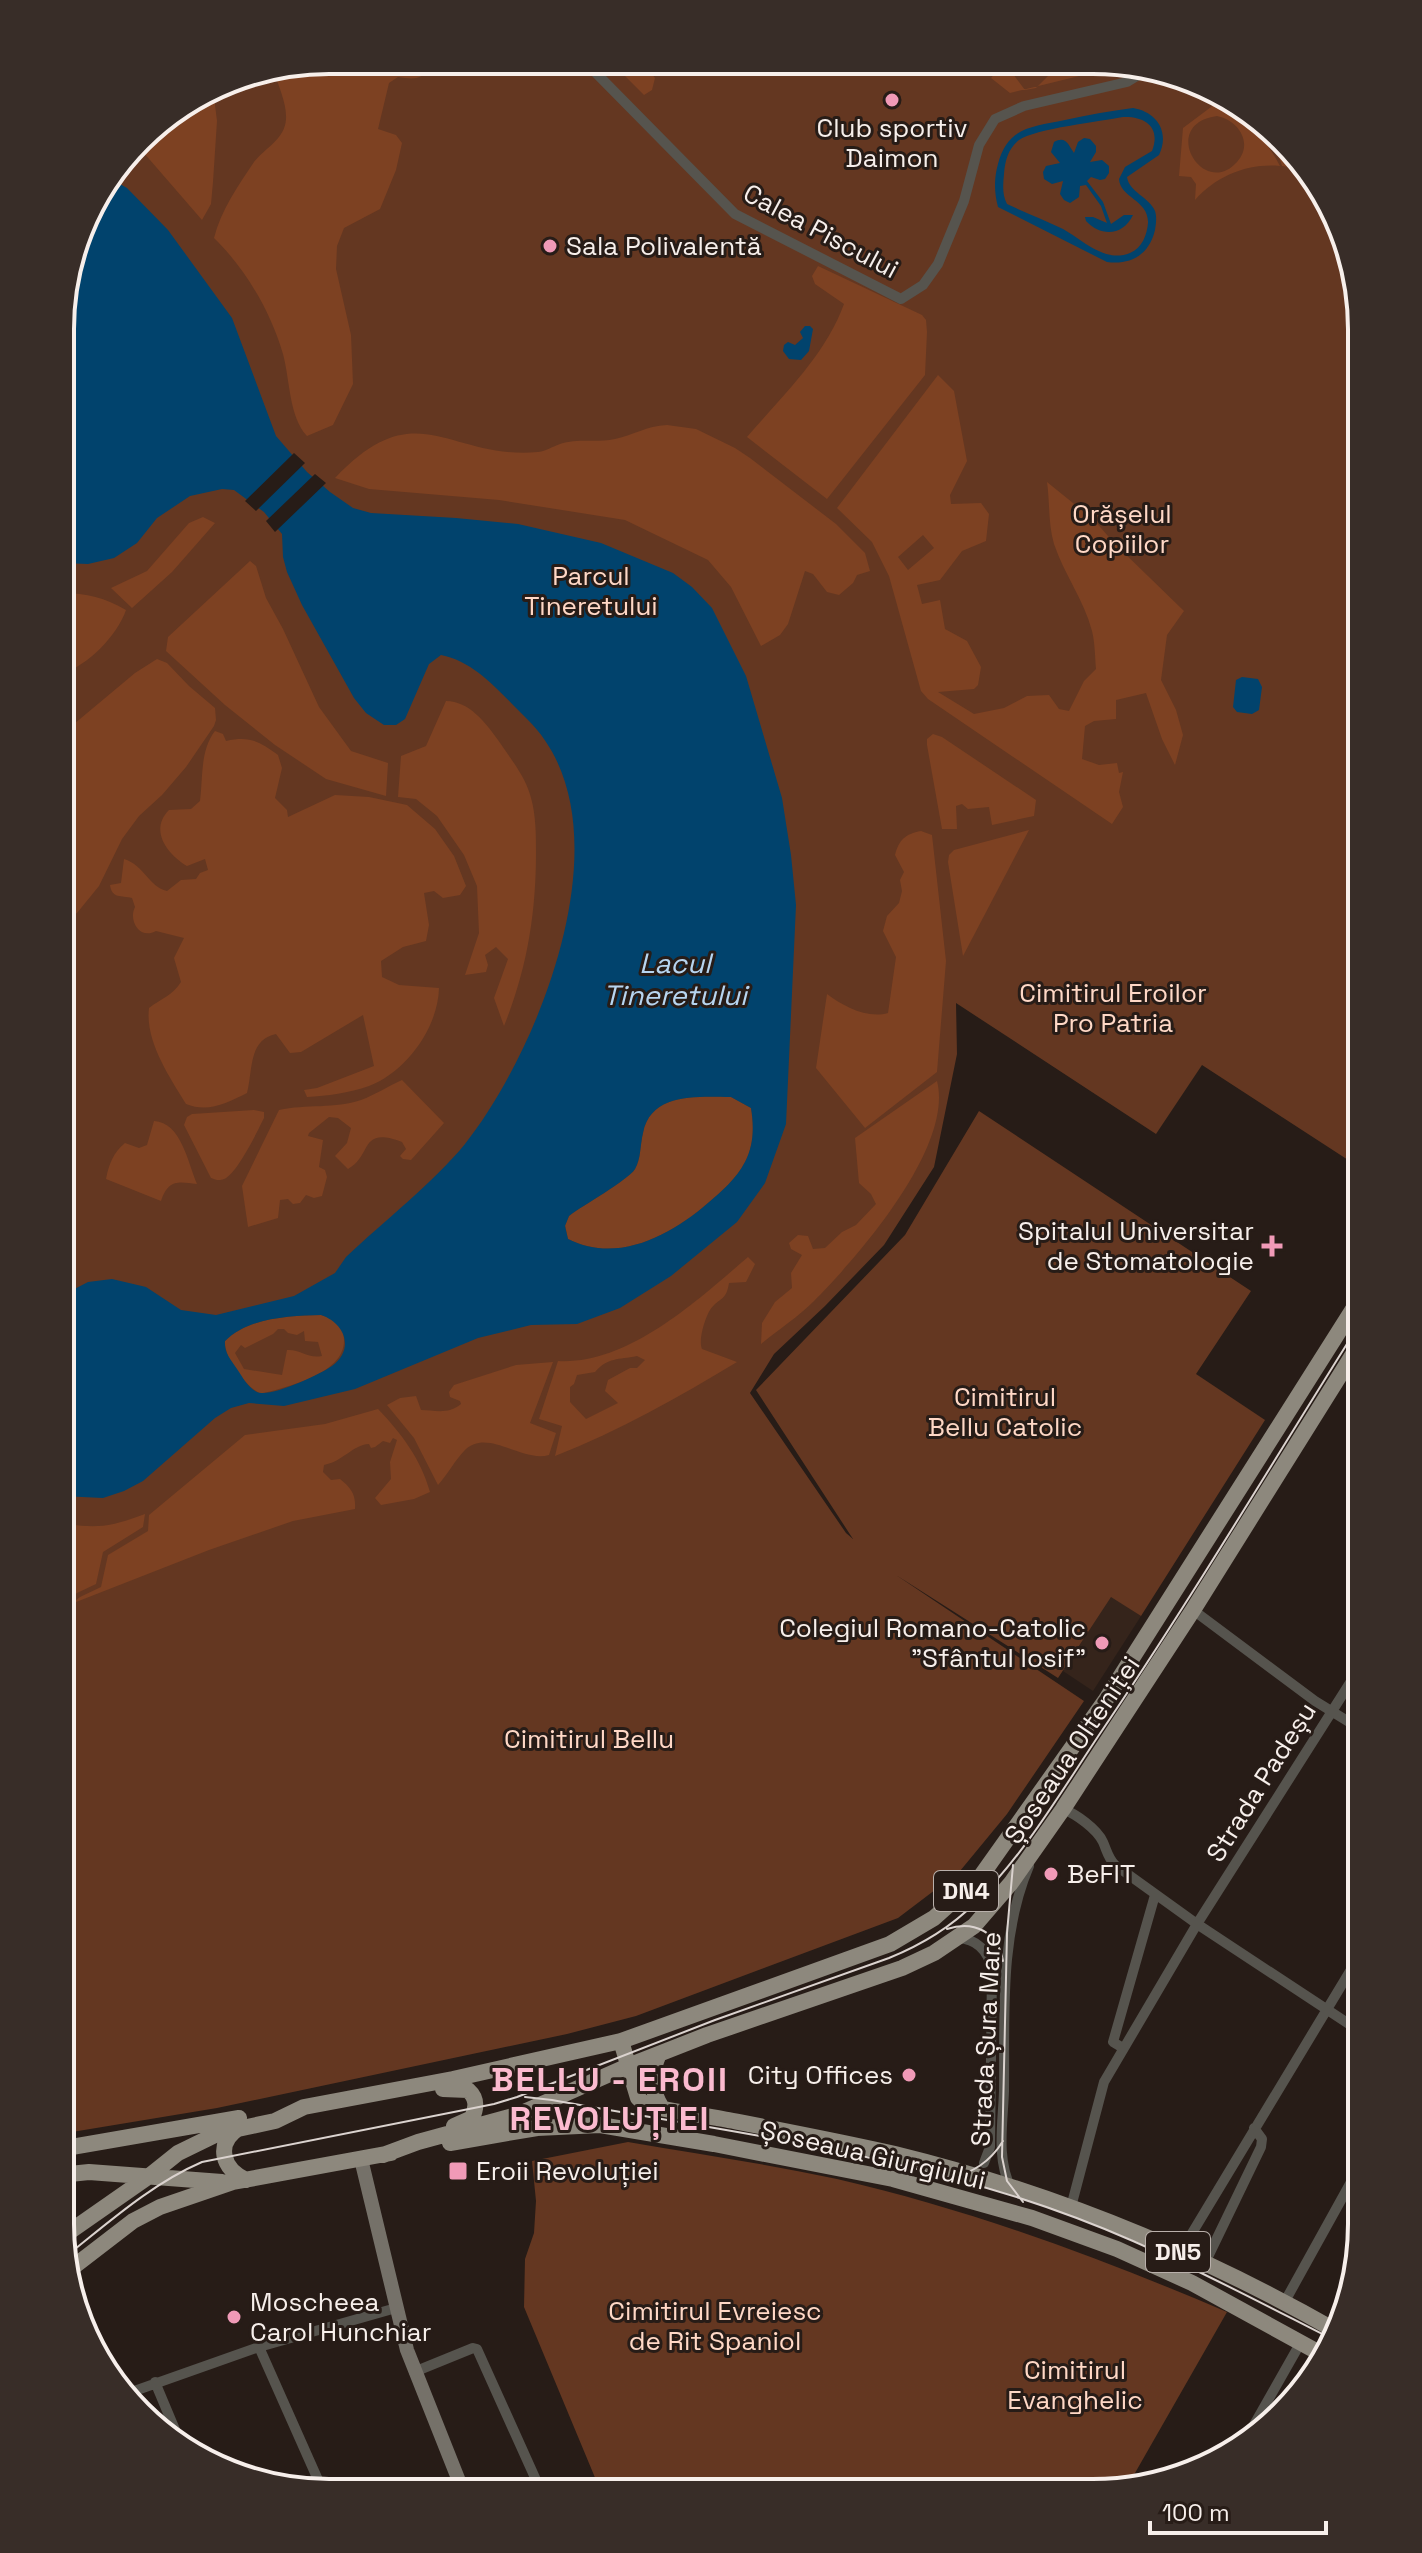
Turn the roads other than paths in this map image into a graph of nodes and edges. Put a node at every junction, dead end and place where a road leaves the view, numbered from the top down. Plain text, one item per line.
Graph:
1 (597, 74) edge
2 (1134, 78) edge
3 (1347, 1318) edge
4 (1347, 1363) edge
5 (1193, 1610) junction
6 (1347, 1688) edge
7 (1332, 1712) junction
8 (1347, 1721) edge
9 (1063, 1809) junction
10 (1038, 1846) junction
11 (1155, 1895) junction
12 (1197, 1924) junction
13 (958, 1938) junction
14 (1347, 1976) edge
15 (1327, 2010) junction
16 (1347, 2023) edge
17 (621, 2041) junction
18 (1123, 2048) junction
19 (659, 2054) junction
20 (628, 2066) junction
21 (400, 2090) junction
22 (304, 2107) junction
23 (662, 2108) junction
24 (241, 2128) junction
25 (1254, 2128) junction
26 (1003, 2141) junction
27 (74, 2147) edge
28 (383, 2155) junction
29 (361, 2159) junction
30 (984, 2163) junction
31 (74, 2174) edge
32 (968, 2174) junction
33 (148, 2177) junction
34 (239, 2181) junction
35 (1011, 2188) junction
36 (1347, 2189) edge
37 (1071, 2207) junction
38 (74, 2228) edge
39 (1180, 2253) junction
40 (77, 2264) edge
41 (1204, 2265) junction
42 (1284, 2303) junction
43 (396, 2308) junction
44 (1327, 2326) edge
45 (1301, 2342) junction
46 (259, 2347) junction
47 (1315, 2350) edge
48 (414, 2372) junction
49 (155, 2382) junction
50 (136, 2390) edge
51 (1259, 2417) edge
52 (173, 2425) edge
53 (317, 2478) edge
54 (458, 2479) edge
55 (536, 2479) edge

1 - 2 street, Calea Piscului
3 - 17 main road, Șoseaua Olteniței / DN4
4 - 5 main road, Șoseaua Olteniței / DN4
5 - 7 street
5 - 9 main road, Șoseaua Olteniței / DN4
6 - 7 street, Strada Padeșu
7 - 8 street
7 - 12 street, Strada Padeșu
9 - 10 main road, Șoseaua Olteniței / DN4
9 - 11 street
10 - 13 main road, Șoseaua Olteniței / DN4
10 - 26 street, Strada Șura Mare
11 - 12 street
11 - 18 street
12 - 15 street
12 - 18 street, Strada Padeșu
13 - 19 main road, Șoseaua Olteniței / DN4
13 - 30 street, Strada Șura Mare
14 - 15 street
15 - 16 street
15 - 25 street
17 - 20 main road, Șoseaua Giurgiului / DN5
17 - 21 main road, Șoseaua Olteniței
18 - 37 street, Strada Padeșu
19 - 20 main road, Șoseaua Olteniței / DN4
19 - 23 main road
20 - 23 main road, Șoseaua Giurgiului / DN5
20 - 28 main road, Șoseaua Olteniței / DN4
21 - 22 main road
21 - 28 main road
22 - 24 main road
22 - 27 main road
23 - 32 main road, Șoseaua Giurgiului / DN5
24 - 33 main road
24 - 34 main road
25 - 39 street
25 - 41 street
26 - 30 street
26 - 35 street, Strada Șura Mare
28 - 29 main road
28 - 45 main road, Șoseaua Giurgiului / DN5
29 - 34 main road
29 - 43 main road
30 - 32 street
31 - 33 main road
32 - 35 main road, Șoseaua Giurgiului / DN5
33 - 34 main road
33 - 38 main road
34 - 40 main road
35 - 37 main road, Șoseaua Giurgiului / DN5
36 - 42 street
37 - 39 main road, Șoseaua Giurgiului / DN5
39 - 41 main road, Șoseaua Giurgiului / DN5
41 - 42 main road, Șoseaua Giurgiului / DN5
42 - 44 main road, Șoseaua Giurgiului / DN5
43 - 46 street
43 - 48 main road
45 - 47 main road, Șoseaua Giurgiului / DN5
45 - 51 street
46 - 49 street
46 - 53 street
48 - 54 main road
48 - 55 street
49 - 50 street
49 - 52 street

